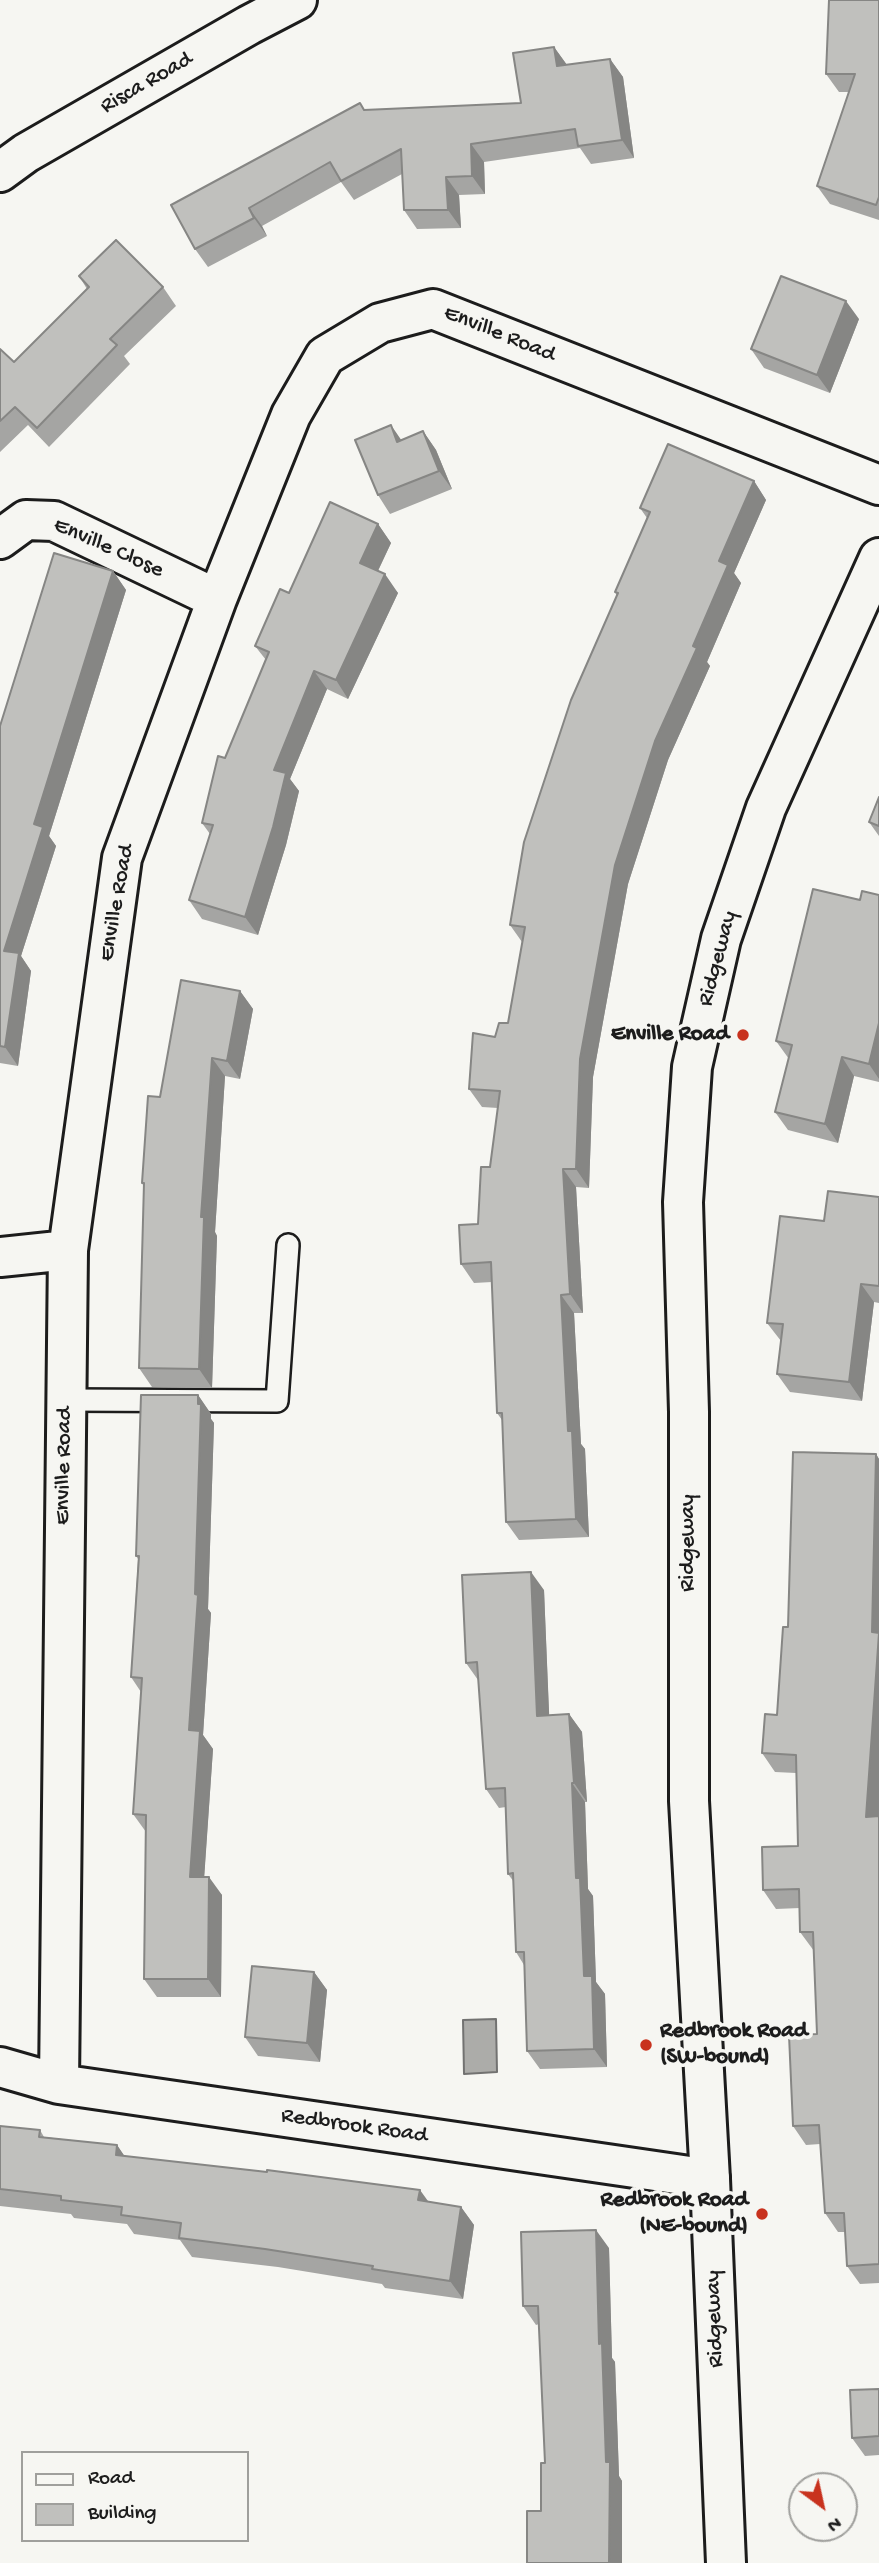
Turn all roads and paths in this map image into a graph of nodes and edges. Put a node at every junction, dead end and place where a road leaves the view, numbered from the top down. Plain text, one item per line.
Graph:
1 (297, 0) edge
2 (0, 172) edge
3 (879, 485) edge
4 (0, 539) edge
5 (879, 558) edge
6 (217, 599) junction
7 (288, 1245) dead end
8 (68, 1250) junction
9 (0, 1257) edge
10 (66, 1400) junction
11 (0, 2067) edge
12 (60, 2084) junction
13 (710, 2179) junction
14 (726, 2563) edge

1 - 2 street, Risca Road
3 - 6 street, Enville Road
4 - 6 street, Enville Close
5 - 13 street, Ridgeway
6 - 8 street, Enville Road
7 - 10 lane
8 - 9 street
8 - 10 street, Enville Road
10 - 12 street, Enville Road
11 - 12 street, Redbrook Road
12 - 13 street, Redbrook Road
13 - 14 street, Ridgeway

